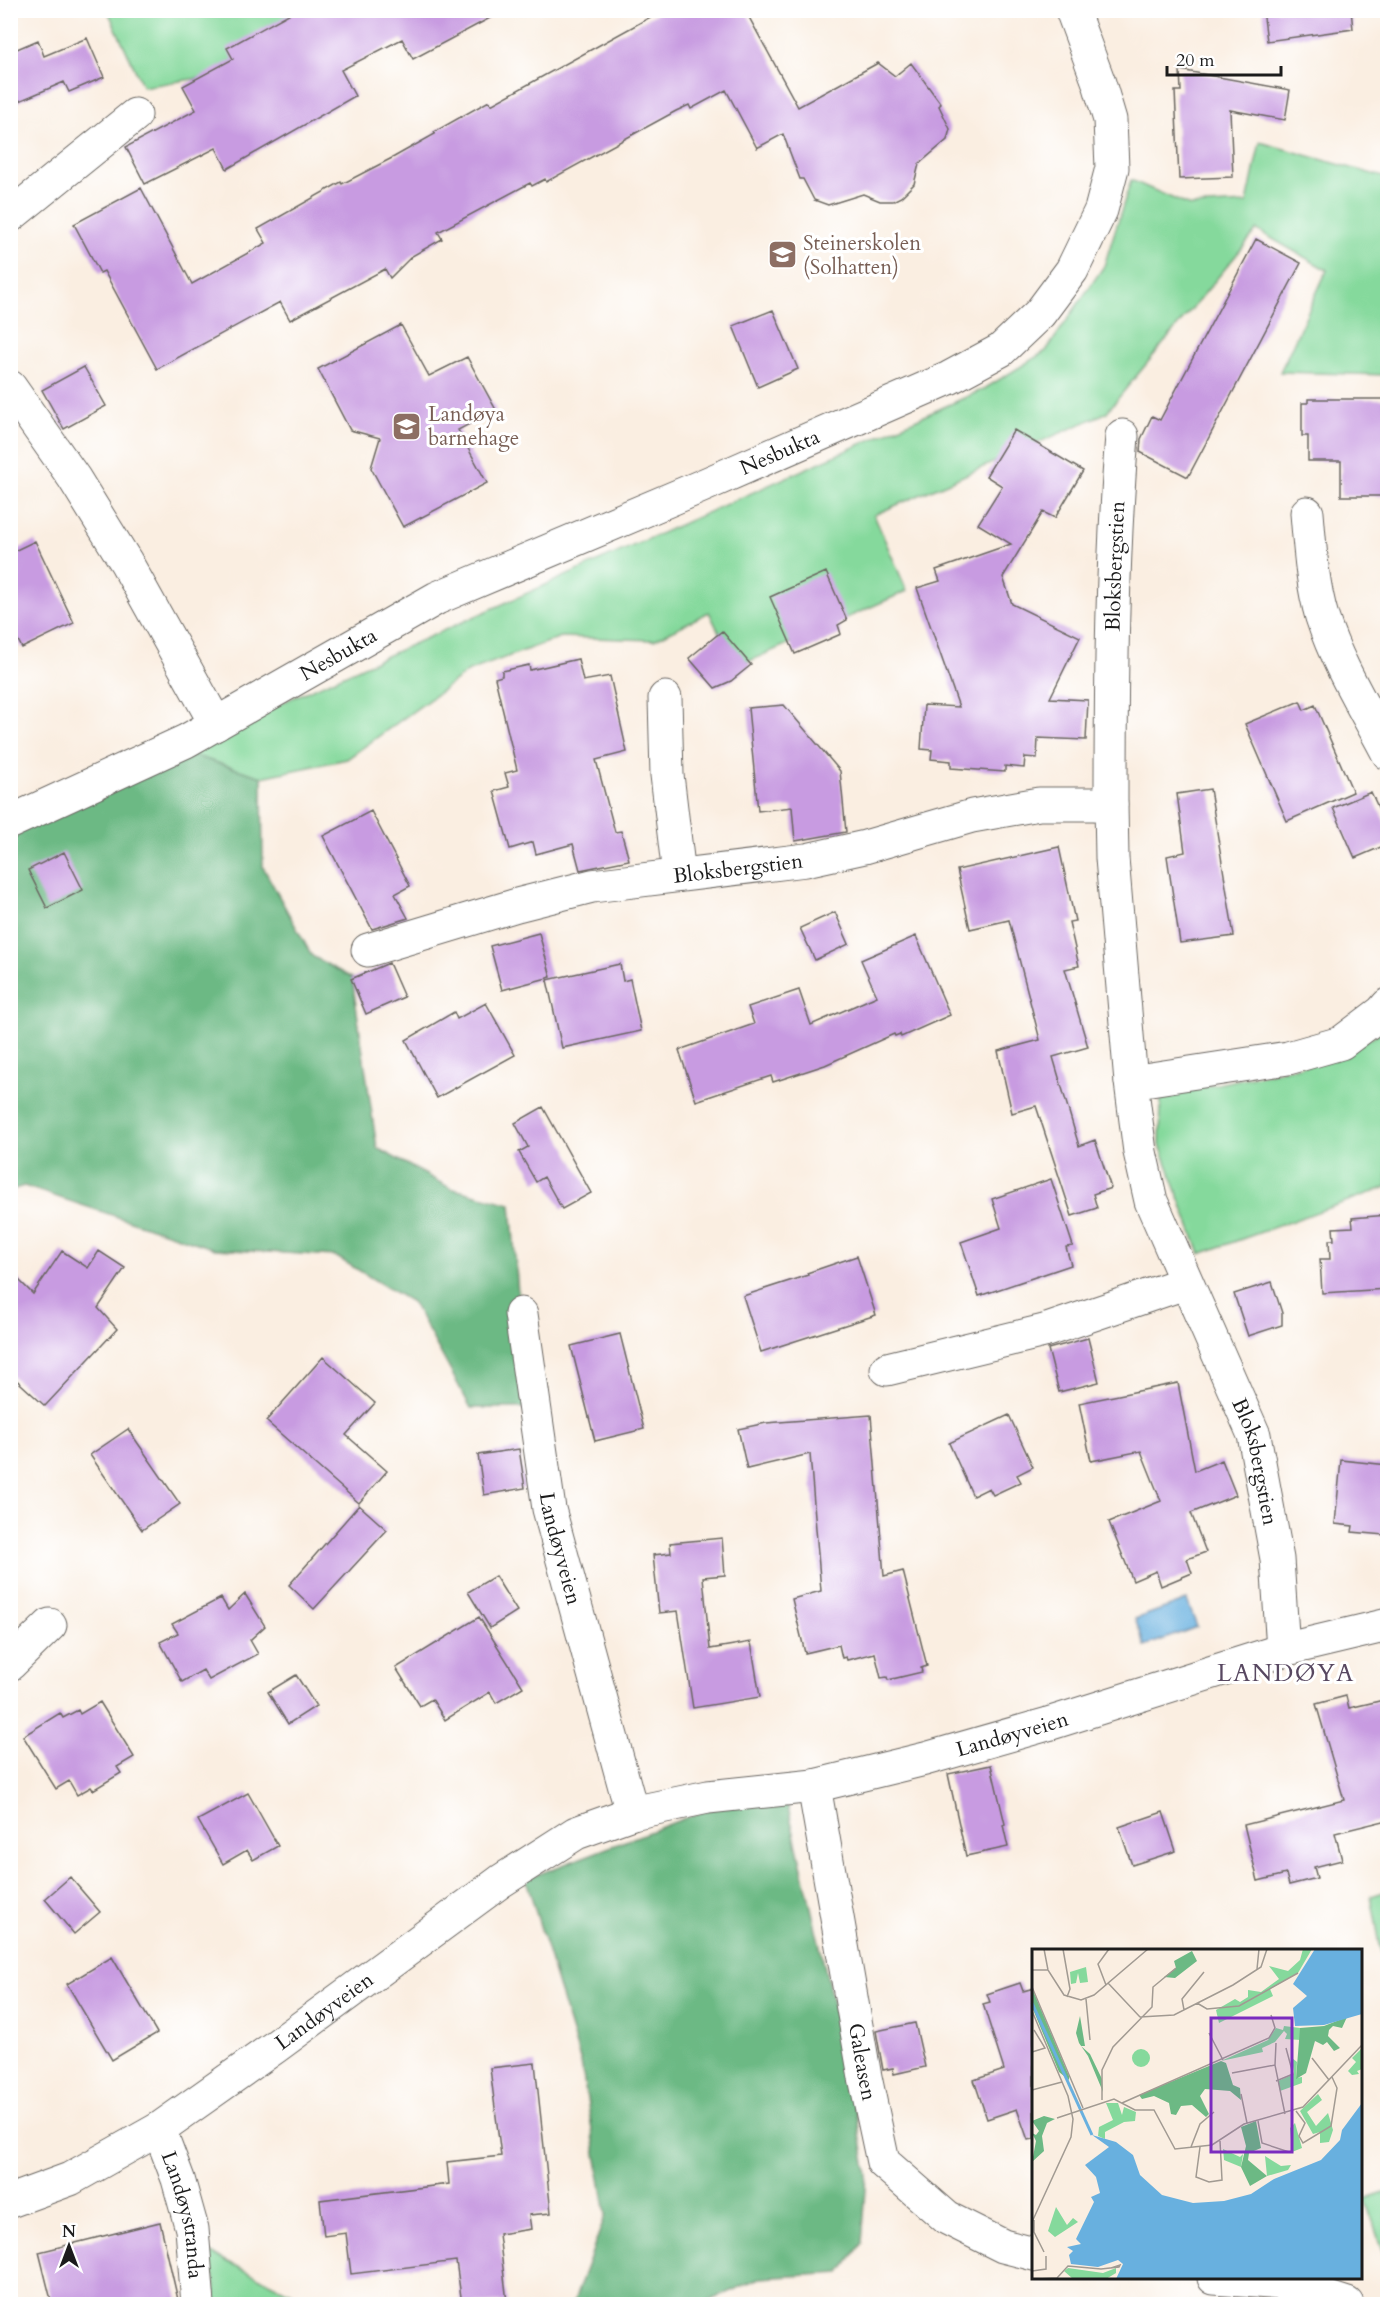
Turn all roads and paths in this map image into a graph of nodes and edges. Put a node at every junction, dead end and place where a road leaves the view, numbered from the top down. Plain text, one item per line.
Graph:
1 (1072, 10) edge
2 (135, 115) dead end
3 (10, 216) edge
4 (10, 387) edge
5 (1122, 436) dead end
6 (1307, 513) dead end
7 (665, 698) dead end
8 (216, 724) junction
9 (1388, 753) edge
10 (1111, 804) junction
11 (10, 822) edge
12 (679, 875) junction
13 (368, 950) dead end
14 (1388, 1005) edge
15 (1131, 1082) junction
16 (1185, 1283) junction
17 (521, 1314) dead end
18 (887, 1369) dead end
19 (50, 1625) dead end
20 (1388, 1625) edge
21 (1283, 1650) junction
22 (10, 1664) edge
23 (814, 1786) junction
24 (632, 1813) junction
25 (159, 2129) junction
26 (10, 2201) edge
27 (1032, 2253) edge
28 (1237, 2279) edge
29 (198, 2304) edge
30 (1347, 2304) edge

1 - 8 street, Nesbukta
2 - 3 street
4 - 8 street
5 - 10 street, Bloksbergstien
6 - 9 street
7 - 12 street
8 - 11 street, Nesbukta
10 - 12 street, Bloksbergstien
10 - 15 street, Bloksbergstien
12 - 13 street, Bloksbergstien
14 - 15 street
15 - 16 street, Bloksbergstien
16 - 18 street
16 - 21 street, Bloksbergstien
17 - 24 street, Landøyveien
19 - 22 street
20 - 21 street, Landøyveien
21 - 23 street, Landøyveien
23 - 24 street, Landøyveien
23 - 27 street, Galeasen
24 - 25 street, Landøyveien
25 - 26 street, Landøyveien
25 - 29 street, Landøystranda
28 - 30 street

